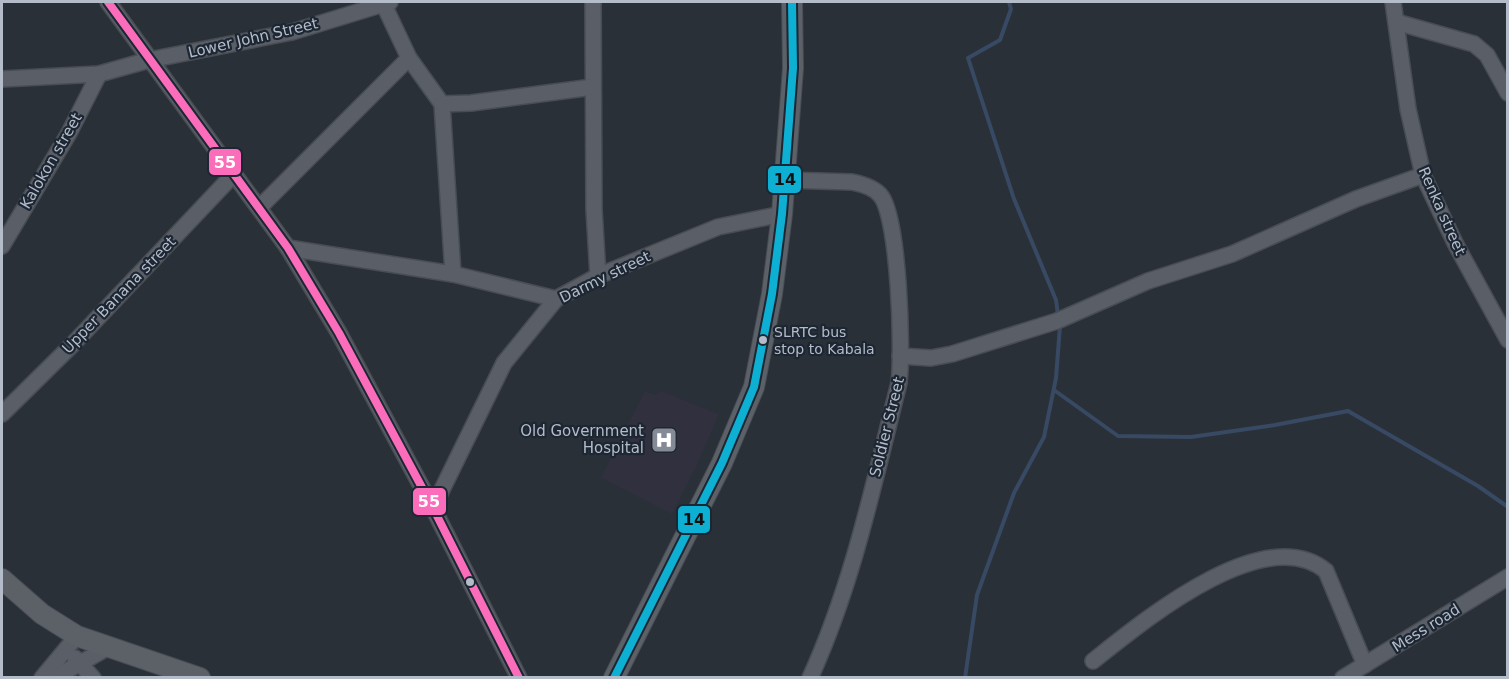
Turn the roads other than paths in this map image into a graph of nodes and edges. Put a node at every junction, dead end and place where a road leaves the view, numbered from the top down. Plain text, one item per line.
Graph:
1 (108, 2) edge
2 (593, 2) edge
3 (792, 2) edge
4 (1393, 2) edge
5 (387, 3) edge
6 (1396, 22) junction
7 (409, 58) junction
8 (149, 60) junction
9 (99, 74) junction
10 (2, 79) edge
11 (594, 87) junction
12 (1508, 93) edge
13 (442, 104) junction
14 (234, 174) junction
15 (1423, 176) junction
16 (785, 180) junction
17 (259, 208) junction
18 (782, 214) junction
19 (2, 246) edge
20 (288, 248) junction
21 (453, 274) junction
22 (598, 276) junction
23 (556, 299) junction
24 (1508, 340) edge
25 (900, 356) junction
26 (2, 414) edge
27 (433, 507) junction
28 (1508, 577) edge
29 (2, 579) edge
30 (71, 643) junction
31 (107, 648) junction
32 (1093, 661) dead end
33 (81, 663) junction
34 (1365, 665) junction
35 (42, 678) edge
36 (54, 678) edge
37 (93, 678) edge
38 (200, 678) edge
39 (519, 678) edge
40 (614, 678) edge
41 (810, 678) edge
42 (1343, 678) edge

1 - 8 street
2 - 11 street
3 - 16 main road
4 - 6 street, Renka street
5 - 7 street
5 - 8 street, Lower John Street
6 - 12 street
6 - 15 street, Renka street
7 - 13 street
7 - 17 street
8 - 9 street, Lower John Street
8 - 14 street
9 - 10 street, Lower John Street
9 - 19 street, Kalokon street
11 - 13 street
11 - 22 street
13 - 21 street
14 - 17 street
14 - 26 street, Upper Banana street
15 - 24 street, Renka street
15 - 25 street
16 - 18 main road
16 - 25 street, Soldier Street
17 - 20 street
18 - 22 street, Darmy street
18 - 40 main road
20 - 21 street
20 - 27 street
21 - 23 street
22 - 23 street, Darmy street
23 - 27 street, Darmy street
25 - 41 street, Soldier Street
27 - 39 street
28 - 34 street, Mess road
29 - 30 main road
30 - 31 main road
30 - 33 street
30 - 35 street
31 - 33 street
31 - 38 main road
32 - 34 street
33 - 36 street
33 - 37 street
34 - 42 street, Mess road

